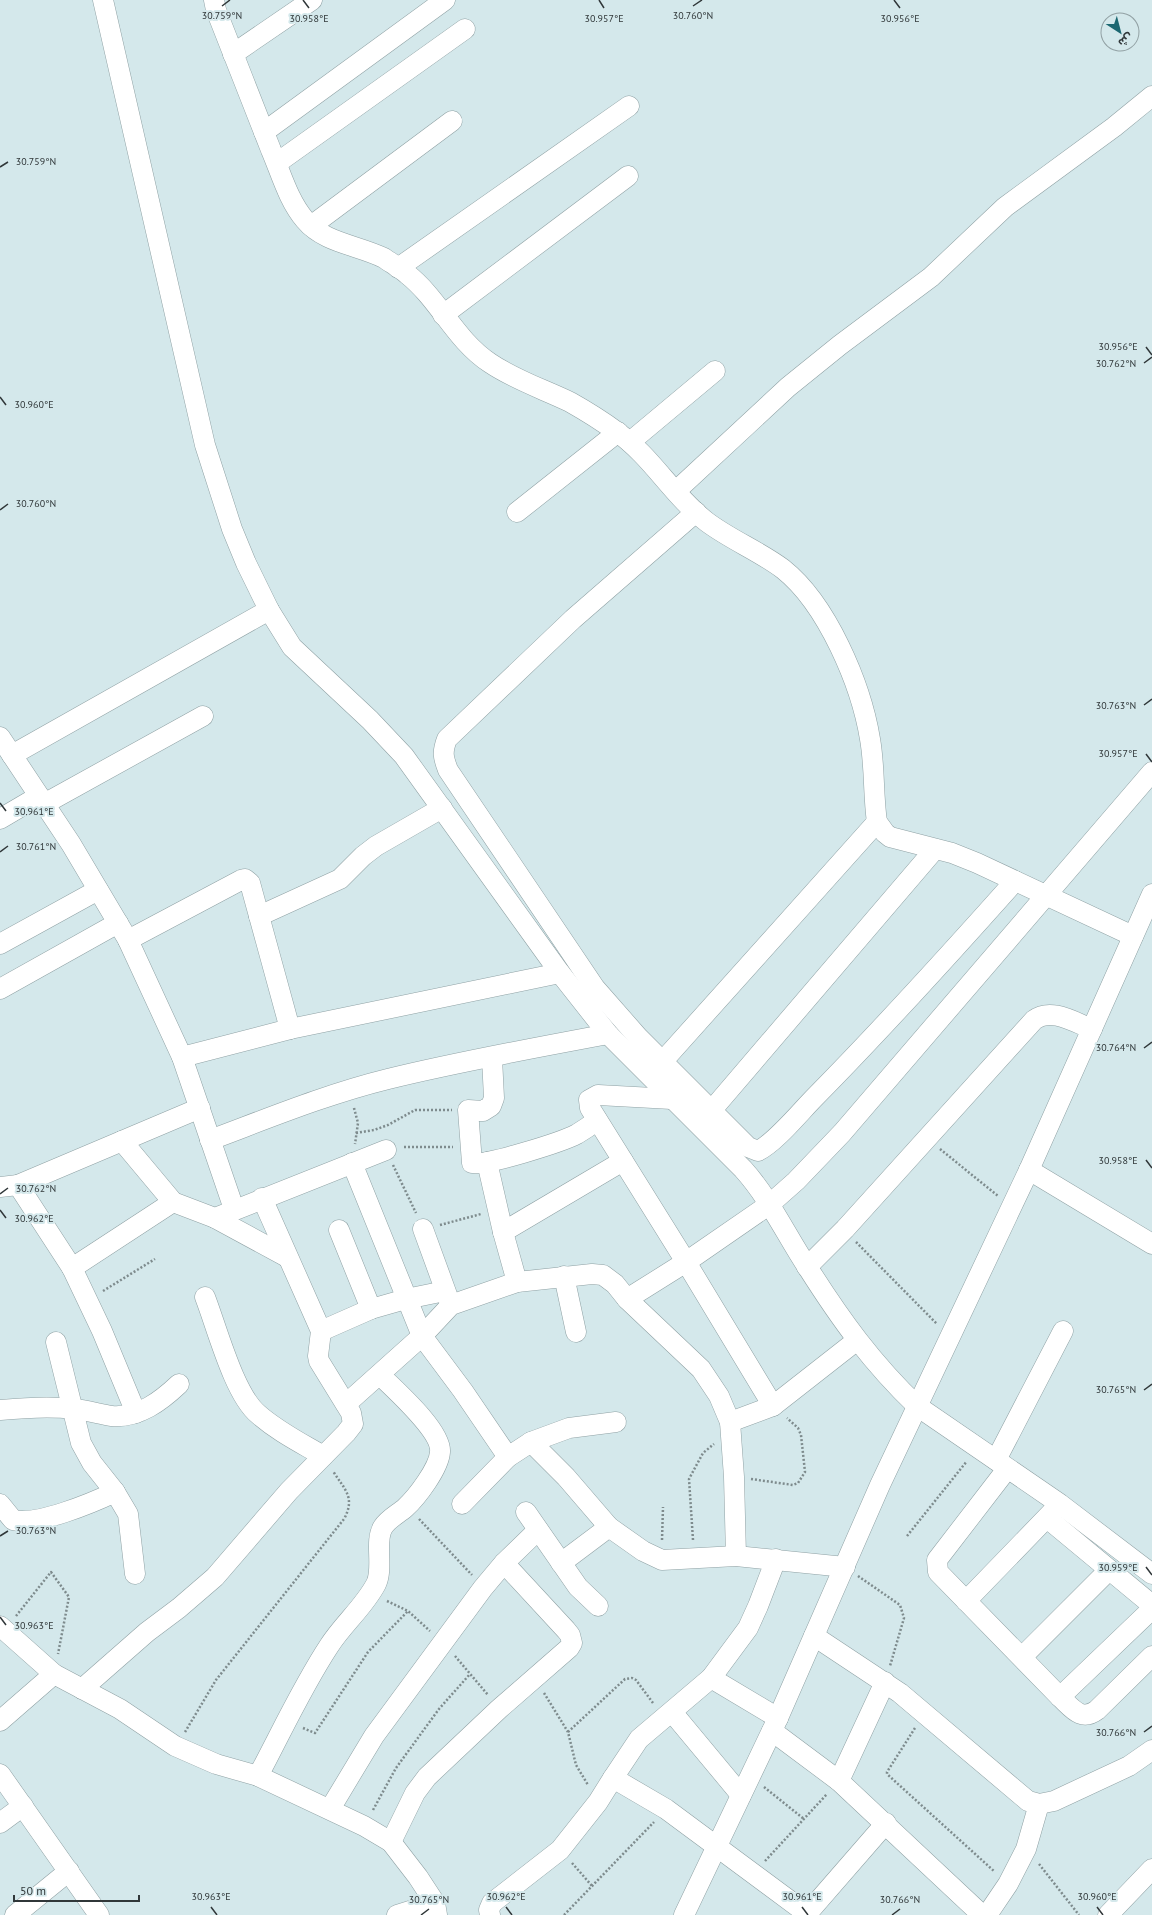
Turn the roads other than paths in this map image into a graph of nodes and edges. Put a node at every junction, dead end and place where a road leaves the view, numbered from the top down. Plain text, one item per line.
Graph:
1 (103, 0) edge
2 (214, 0) edge
3 (312, 0) edge
4 (445, 0) edge
5 (465, 29) dead end
6 (233, 54) junction
7 (1152, 96) edge
8 (629, 106) dead end
9 (452, 121) dead end
10 (264, 132) junction
11 (277, 163) junction
12 (628, 176) dead end
13 (311, 226) junction
14 (398, 268) junction
15 (443, 315) junction
16 (715, 371) dead end
17 (624, 437) junction
18 (676, 491) junction
19 (517, 512) dead end
20 (696, 512) junction
21 (269, 610) junction
22 (203, 716) dead end
23 (3, 743) edge
24 (1152, 772) edge
25 (41, 800) junction
26 (442, 808) junction
27 (0, 819) edge
28 (877, 822) junction
29 (935, 849) junction
30 (1015, 881) junction
31 (98, 890) junction
32 (1046, 896) junction
33 (1150, 902) edge
34 (260, 916) junction
35 (118, 923) junction
36 (1133, 936) junction
37 (128, 940) junction
38 (0, 944) edge
39 (560, 973) junction
40 (0, 989) edge
41 (290, 1029) junction
42 (1092, 1029) junction
43 (608, 1034) junction
44 (182, 1057) junction
45 (492, 1058) junction
46 (656, 1069) junction
47 (672, 1099) junction
48 (200, 1108) junction
49 (711, 1111) junction
50 (597, 1120) junction
51 (210, 1140) junction
52 (122, 1141) junction
53 (386, 1150) road end
54 (623, 1161) junction
55 (487, 1162) junction
56 (352, 1163) junction
57 (1029, 1170) junction
58 (9, 1186) edge
59 (262, 1198) junction
60 (173, 1202) junction
61 (770, 1204) junction
62 (234, 1209) junction
63 (215, 1218) junction
64 (423, 1229) road end
65 (339, 1230) dead end
66 (503, 1232) junction
67 (1152, 1244) edge
68 (287, 1258) junction
69 (686, 1262) junction
70 (807, 1267) junction
71 (72, 1268) junction
72 (564, 1276) junction
73 (517, 1282) junction
74 (205, 1297) dead end
75 (448, 1298) junction
76 (406, 1299) junction
77 (627, 1299) junction
78 (371, 1309) junction
79 (321, 1331) junction
80 (1063, 1331) dead end
81 (576, 1332) dead end
82 (422, 1336) junction
83 (856, 1341) junction
84 (56, 1342) dead end
85 (380, 1375) junction
86 (179, 1384) dead end
87 (346, 1404) junction
88 (773, 1406) junction
89 (917, 1406) junction
90 (73, 1408) junction
91 (0, 1410) edge
92 (136, 1413) junction
93 (616, 1422) dead end
94 (730, 1422) junction
95 (531, 1442) junction
96 (323, 1456) junction
97 (508, 1457) junction
98 (1002, 1465) junction
99 (115, 1492) junction
100 (0, 1504) edge
101 (462, 1504) dead end
102 (1053, 1511) junction
103 (526, 1512) dead end
104 (609, 1527) junction
105 (538, 1530) junction
106 (736, 1556) junction
107 (776, 1559) junction
108 (504, 1563) junction
109 (561, 1563) junction
110 (845, 1568) junction
111 (1109, 1570) junction
112 (135, 1574) dead end
113 (1152, 1574) edge
114 (966, 1601) junction
115 (1152, 1605) edge
116 (598, 1606) dead end
117 (1152, 1609) edge
118 (2, 1630) edge
119 (814, 1636) junction
120 (1152, 1656) edge
121 (1022, 1657) junction
122 (54, 1674) junction
123 (711, 1678) junction
124 (885, 1682) junction
125 (82, 1689) junction
126 (1060, 1697) junction
127 (668, 1715) junction
128 (0, 1721) edge
129 (775, 1725) junction
130 (1152, 1750) edge
131 (0, 1774) edge
132 (258, 1776) junction
133 (613, 1778) junction
134 (839, 1780) junction
135 (741, 1795) junction
136 (1038, 1804) junction
137 (23, 1806) junction
138 (330, 1809) junction
139 (0, 1823) edge
140 (886, 1823) junction
141 (391, 1842) junction
142 (717, 1846) junction
143 (1152, 1869) edge
144 (69, 1871) junction
145 (436, 1909) edge
146 (16, 1915) edge
147 (99, 1915) edge
148 (397, 1915) edge
149 (490, 1915) edge
150 (684, 1915) edge
151 (808, 1915) edge
152 (982, 1915) edge
153 (987, 1915) edge
154 (1108, 1915) edge

1 - 21 street
2 - 6 street
3 - 6 street
4 - 10 street
5 - 11 street
6 - 10 street
7 - 18 street
8 - 14 street
9 - 13 street
10 - 11 street
11 - 13 street
12 - 15 street
13 - 14 street
14 - 15 street
15 - 17 street
16 - 17 street
17 - 18 street
17 - 19 street
18 - 20 street
20 - 28 street
20 - 46 street
21 - 23 street
21 - 26 street
22 - 25 street
23 - 25 street
24 - 32 street
25 - 27 street
25 - 31 street
26 - 34 street
26 - 39 street
28 - 29 street
28 - 46 street
29 - 30 street
29 - 49 street
30 - 32 street
30 - 49 street
31 - 35 street
31 - 38 street
32 - 36 street
32 - 61 street
33 - 36 street
34 - 37 street
34 - 41 street
35 - 37 street
35 - 40 street
36 - 42 street
37 - 44 street
39 - 41 street
39 - 43 street
41 - 44 street
42 - 57 street
42 - 70 street
43 - 45 street
43 - 46 street
44 - 48 street
45 - 51 street
45 - 55 street
46 - 47 street
46 - 49 street
47 - 50 street
47 - 61 street
48 - 51 street
48 - 52 street
50 - 54 street
50 - 55 street
51 - 62 street
52 - 58 street
52 - 60 street
53 - 56 street
54 - 66 street
54 - 69 street
55 - 66 street
56 - 59 street
56 - 76 street
57 - 67 street
57 - 89 street
58 - 71 street
59 - 62 street
59 - 68 street
60 - 63 street
60 - 71 street
61 - 69 street
61 - 70 street
62 - 63 street
63 - 68 street
64 - 75 street
65 - 78 street
66 - 73 street
68 - 79 street
69 - 77 street
69 - 88 street
70 - 83 street
71 - 92 street
72 - 73 street
72 - 77 street
72 - 81 street
73 - 75 street
74 - 96 street
75 - 76 street
75 - 82 street
76 - 78 street
76 - 82 street
77 - 94 street
78 - 79 street
79 - 87 street
80 - 98 street
82 - 85 street
82 - 97 street
83 - 88 street
83 - 89 street
84 - 90 street
85 - 87 street
85 - 132 street
86 - 92 street
87 - 96 street
88 - 94 street
89 - 98 street
89 - 110 street
90 - 91 street
90 - 92 street
90 - 99 street
93 - 95 street
94 - 106 street
95 - 97 street
95 - 104 street
96 - 125 street
97 - 101 street
98 - 102 street
98 - 114 street
99 - 100 street
99 - 112 street
102 - 111 street
102 - 113 street
102 - 114 street
103 - 105 street
104 - 106 street
104 - 109 street
105 - 108 street
105 - 109 street
106 - 107 street
107 - 110 street
107 - 123 street
108 - 138 street
108 - 141 street
109 - 116 street
110 - 119 street
111 - 115 street
111 - 121 street
114 - 121 street
117 - 126 street
118 - 122 street
119 - 124 street
119 - 129 street
120 - 126 street
121 - 126 street
122 - 125 street
122 - 128 street
123 - 127 street
123 - 129 street
124 - 134 street
124 - 136 street
125 - 132 street
127 - 133 street
127 - 135 street
129 - 134 street
129 - 135 street
130 - 136 street
131 - 137 street
132 - 138 street
133 - 142 street
133 - 149 street
134 - 140 street
135 - 142 street
136 - 153 street
137 - 139 street
137 - 144 street
138 - 141 street
140 - 151 street
140 - 152 street
141 - 145 street
142 - 150 street
142 - 151 street
143 - 154 street
144 - 146 street
144 - 147 street
145 - 148 street

